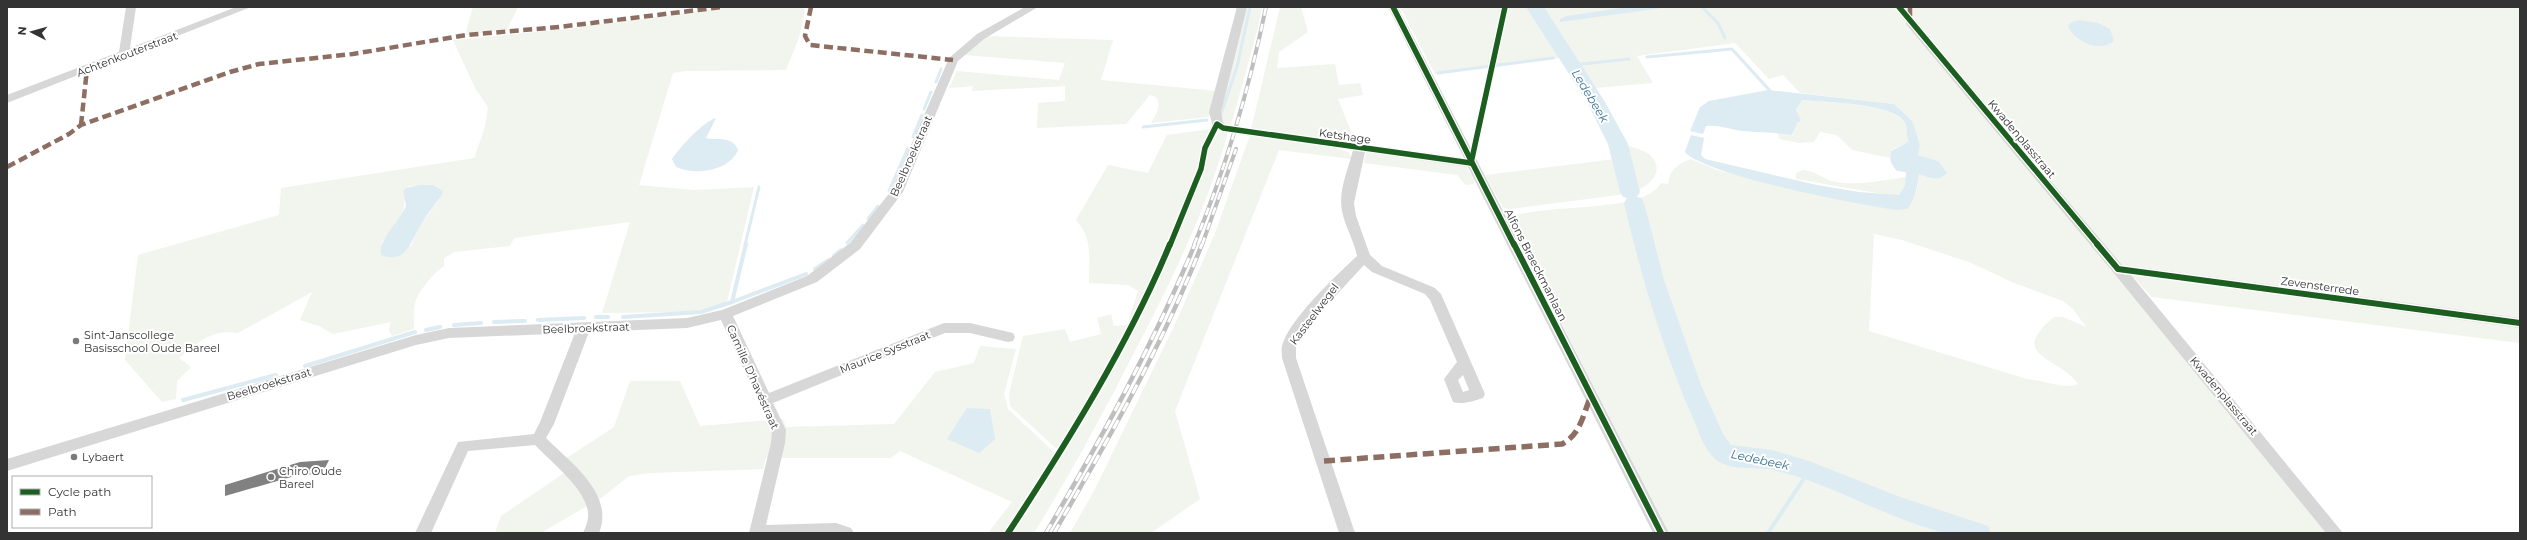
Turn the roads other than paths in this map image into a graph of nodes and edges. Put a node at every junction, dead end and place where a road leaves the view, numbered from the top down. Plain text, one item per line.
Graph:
1 (131, 7) edge
2 (246, 7) edge
3 (1033, 7) edge
4 (1242, 7) edge
5 (1393, 7) edge
6 (1910, 22) dead end
7 (124, 54) junction
8 (7, 99) edge
9 (1360, 148) junction
10 (1471, 163) junction
11 (1364, 257) junction
12 (2118, 269) junction
13 (725, 314) junction
14 (2520, 323) edge
15 (584, 328) junction
16 (1008, 337) dead end
17 (1465, 363) dead end
18 (766, 400) junction
19 (538, 440) junction
20 (7, 465) edge
21 (423, 533) edge
22 (592, 533) edge
23 (757, 533) edge
24 (846, 533) edge
25 (1347, 533) edge
26 (1661, 533) edge
27 (2335, 533) edge

1 - 7 street
2 - 7 street, Achtenkouterstraat
3 - 13 street, Beelbroekstraat
4 - 9 street, Ketshage
5 - 10 street, Alfons Braeckmanlaan
6 - 12 street, Kwadenplasstraat
7 - 8 street, Achtenkouterstraat
9 - 10 street, Ketshage
9 - 11 street
10 - 26 street, Alfons Braeckmanlaan
11 - 17 street
11 - 25 street, Kasteelwegel
12 - 14 street, Zevensterrede
12 - 27 street, Kwadenplasstraat
13 - 15 street, Beelbroekstraat
13 - 18 street, Camille D'havéstraat
15 - 19 street
15 - 20 street, Beelbroekstraat
16 - 18 street, Maurice Sysstraat
18 - 23 street, Camille D'havéstraat
19 - 21 street
19 - 22 street
23 - 24 street

